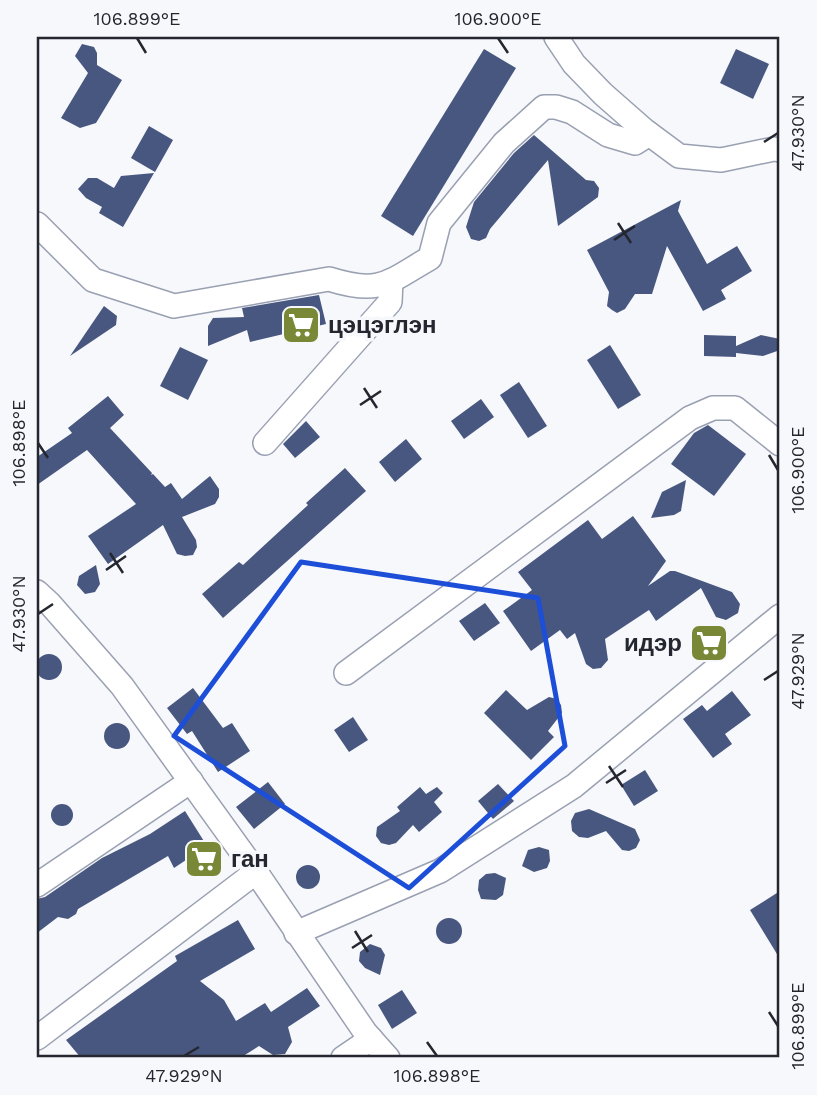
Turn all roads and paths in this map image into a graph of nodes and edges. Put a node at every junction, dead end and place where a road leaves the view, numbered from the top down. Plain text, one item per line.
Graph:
1 (556, 37) edge
2 (649, 134) junction
3 (780, 150) edge
4 (37, 224) edge
5 (391, 281) junction
6 (265, 443) dead end
7 (780, 444) edge
8 (37, 593) edge
9 (780, 616) edge
10 (346, 673) dead end
11 (191, 781) junction
12 (256, 872) junction
13 (37, 885) edge
14 (296, 933) junction
15 (37, 1038) edge
16 (371, 1039) junction
17 (344, 1058) edge
18 (388, 1058) edge

1 - 2 street
2 - 3 street
2 - 5 street
4 - 5 street
5 - 6 street
7 - 10 street
8 - 11 street
9 - 14 street
11 - 12 street
11 - 13 street
12 - 14 street
12 - 15 street
14 - 16 street
16 - 17 street
16 - 18 street

